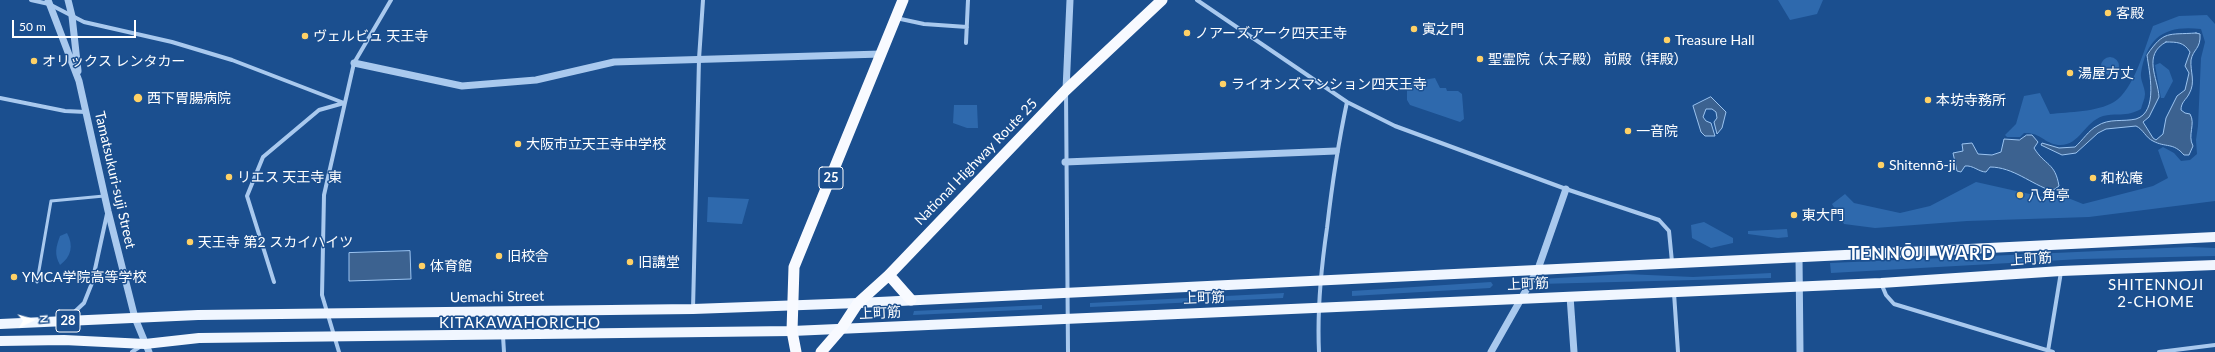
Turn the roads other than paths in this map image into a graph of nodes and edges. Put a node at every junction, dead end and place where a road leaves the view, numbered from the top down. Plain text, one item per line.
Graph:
1 (31, 0) edge
2 (68, 0) edge
3 (391, 0) edge
4 (703, 0) edge
5 (904, 0) edge
6 (968, 0) edge
7 (1070, 0) edge
8 (1162, 0) edge
9 (1197, 0) edge
10 (49, 2) edge
11 (72, 16) junction
12 (896, 18) junction
13 (967, 27) junction
14 (966, 43) dead end
15 (881, 54) junction
16 (699, 60) junction
17 (354, 63) junction
18 (79, 81) junction
19 (1066, 90) junction
20 (0, 98) edge
21 (1347, 102) junction
22 (344, 103) junction
23 (87, 112) junction
24 (1336, 151) junction
25 (1065, 162) junction
26 (1566, 189) junction
27 (104, 196) junction
28 (108, 211) junction
29 (2215, 237) edge
30 (1799, 257) junction
31 (1673, 264) junction
32 (2215, 265) edge
33 (1538, 269) junction
34 (2061, 271) junction
35 (889, 275) junction
36 (1321, 281) junction
37 (37, 282) dead end
38 (274, 282) dead end
39 (1881, 283) junction
40 (1800, 286) junction
41 (1674, 292) junction
42 (1067, 293) junction
43 (1570, 296) junction
44 (1520, 298) junction
45 (911, 300) junction
46 (858, 303) junction
47 (793, 305) junction
48 (1318, 308) junction
49 (693, 309) junction
50 (327, 313) junction
51 (135, 318) junction
52 (1067, 318) junction
53 (63, 322) junction
54 (0, 324) edge
55 (841, 329) junction
56 (792, 331) junction
57 (503, 335) junction
58 (335, 337) junction
59 (0, 341) edge
60 (2215, 345) edge
61 (147, 348) edge
62 (132, 352) edge
63 (340, 352) edge
64 (504, 352) edge
65 (796, 352) edge
66 (821, 352) edge
67 (1068, 352) edge
68 (1319, 352) edge
69 (1491, 352) edge
70 (1574, 352) edge
71 (1678, 352) edge
72 (1800, 352) edge
73 (2050, 352) edge
74 (2159, 352) edge

1 - 10 street
2 - 11 street, Tamatsukuri-suji Street
3 - 17 street
4 - 16 street
5 - 12 highway, 25
6 - 13 street
7 - 19 street
8 - 19 highway, National Highway Route 25
9 - 21 street
10 - 11 street
10 - 18 street, Tamatsukuri-suji Street
11 - 18 street, Tamatsukuri-suji Street
11 - 22 street
12 - 13 street
12 - 15 highway, 25
13 - 14 street
15 - 16 street
15 - 47 highway, 25
16 - 17 street
16 - 49 street
17 - 22 street
18 - 23 street, Tamatsukuri-suji Street
19 - 25 street
19 - 35 highway, National Highway Route 25
20 - 23 street
21 - 24 street
21 - 26 street
22 - 38 street
22 - 50 street
23 - 27 street, Tamatsukuri-suji Street
24 - 25 street
24 - 36 street
25 - 42 street
26 - 31 street
26 - 33 street
27 - 28 street, Tamatsukuri-suji Street
27 - 37 lane
28 - 51 street, Tamatsukuri-suji Street
28 - 53 street
29 - 30 main road, 上町筋
30 - 31 main road, 上町筋
30 - 40 street
31 - 33 main road, 上町筋
32 - 34 main road, 上町筋
33 - 36 main road, 上町筋
33 - 44 street
34 - 39 main road, 上町筋
34 - 73 street
35 - 45 highway
35 - 46 highway, National Highway Route 25
36 - 42 main road, 上町筋
36 - 48 street
39 - 40 main road, 上町筋
39 - 73 street
40 - 41 main road, 上町筋
40 - 72 street
41 - 43 main road, 上町筋
41 - 71 street
42 - 45 main road, 上町筋
42 - 52 street
43 - 44 main road, 上町筋
43 - 70 street
44 - 48 main road, 上町筋
44 - 69 street
45 - 46 main road, 上町筋
46 - 47 main road, Uemachi Street / 28
46 - 55 highway, National Highway Route 25
47 - 49 main road, Uemachi Street / 28
47 - 56 highway, 25
48 - 52 main road, 上町筋
48 - 68 street
49 - 50 main road, Uemachi Street / 28
50 - 51 main road, Uemachi Street / 28
50 - 58 street
51 - 53 main road, 28
51 - 61 street, Tamatsukuri-suji Street
52 - 55 main road, 上町筋
52 - 67 street
53 - 54 main road, 28
55 - 56 main road, 28
55 - 66 highway, National Highway Route 25
56 - 57 main road, 28
56 - 65 highway, 25
57 - 58 main road, 28
57 - 64 street
58 - 61 main road, 28
58 - 63 street
59 - 61 main road, 28
60 - 74 street
61 - 62 street

